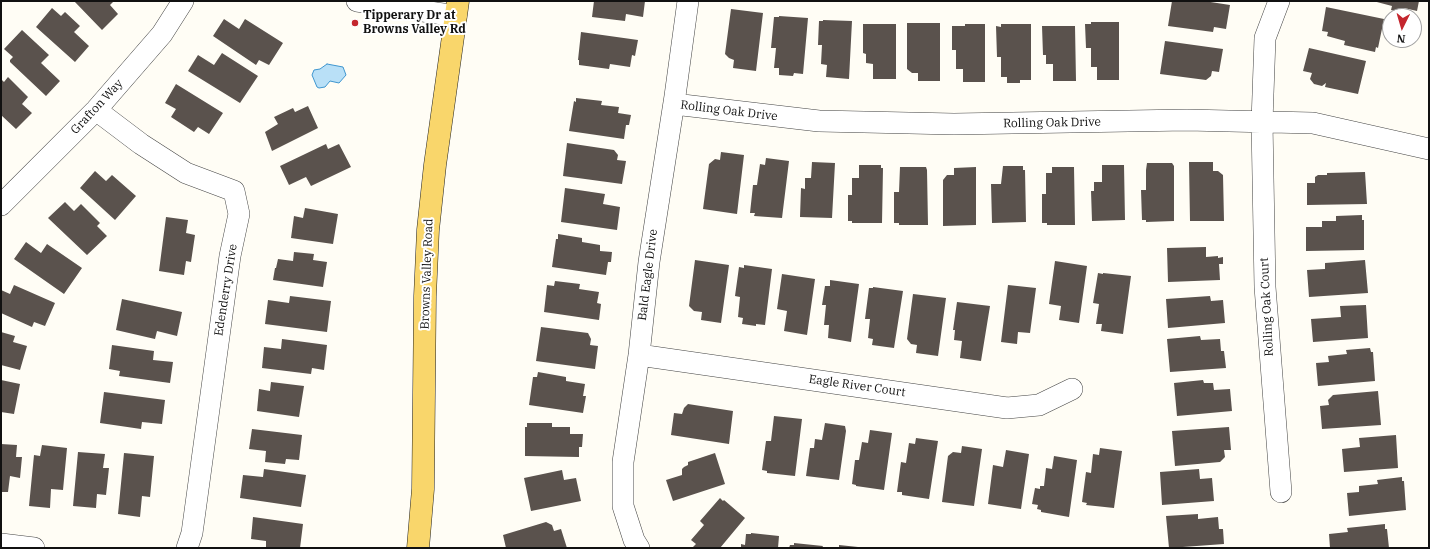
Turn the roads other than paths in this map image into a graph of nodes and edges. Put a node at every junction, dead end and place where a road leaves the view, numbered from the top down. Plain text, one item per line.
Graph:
1 (183, 1) edge
2 (357, 1) edge
3 (688, 1) edge
4 (1279, 1) edge
5 (457, 8) edge
6 (674, 104) junction
7 (96, 110) junction
8 (1262, 122) junction
9 (1429, 149) edge
10 (1, 205) edge
11 (639, 354) junction
12 (1072, 389) dead end
13 (1281, 492) dead end
14 (1, 544) edge
15 (34, 548) edge
16 (187, 548) edge
17 (418, 548) edge
18 (639, 548) edge

1 - 7 street, Grafton Way
2 - 5 street
3 - 6 street, Bald Eagle Drive
4 - 8 street, Rolling Oak Court
5 - 17 main road, Browns Valley Road
6 - 8 street, Rolling Oak Drive
6 - 11 street, Bald Eagle Drive
7 - 10 street, Grafton Way
7 - 16 street, Edenderry Drive
8 - 9 street, Rolling Oak Drive
8 - 13 street, Rolling Oak Court
11 - 12 street, Eagle River Court
11 - 18 street, Bald Eagle Drive
14 - 15 street

